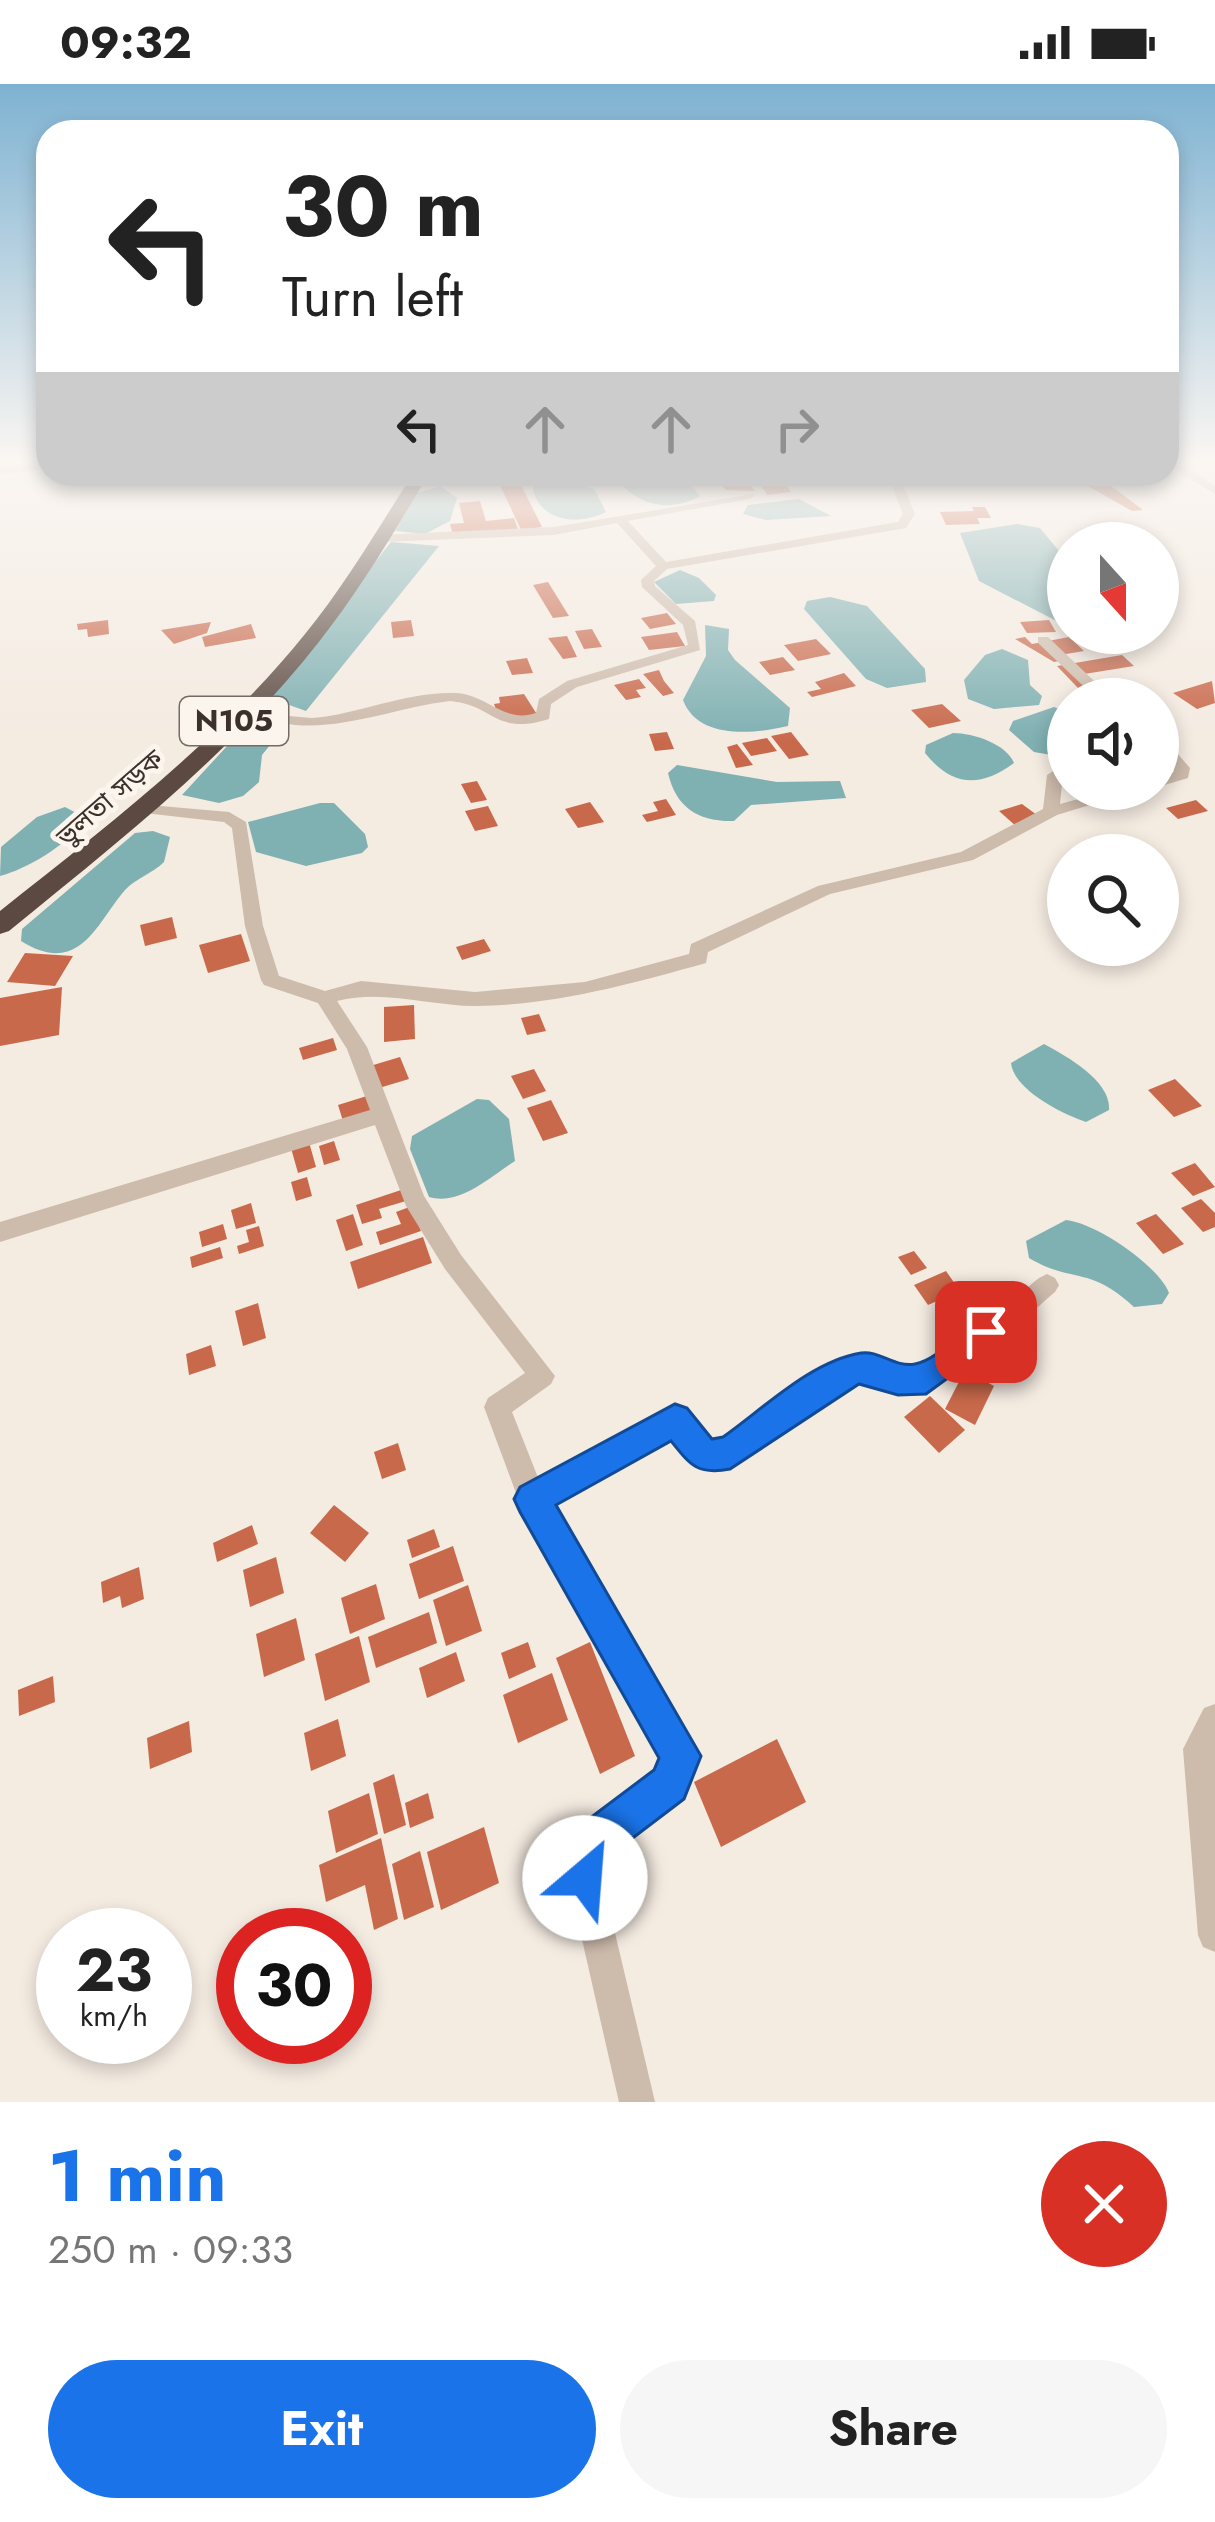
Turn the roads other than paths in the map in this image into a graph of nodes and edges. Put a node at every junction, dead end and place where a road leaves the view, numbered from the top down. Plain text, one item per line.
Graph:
1 (371, 553) edge
2 (651, 553) edge
3 (738, 553) edge
4 (663, 566) junction
5 (1043, 640) dead end
6 (1084, 678) edge
7 (249, 706) junction
8 (144, 808) junction
9 (1056, 810) edge
10 (1052, 811) joint
11 (0, 926) edge
12 (325, 998) junction
13 (382, 1114) junction
14 (0, 1232) edge
15 (1047, 1285) dead end
16 (532, 1499) junction
17 (1215, 1719) edge
18 (1215, 1935) edge
19 (638, 2102) edge

1 - 7 highway, ভুলতা সড়ক / N105
2 - 4 street
3 - 4 street
4 - 7 street
5 - 6 street
7 - 8 highway, ভুলতা সড়ক / N105
8 - 11 highway, ভুলতা সড়ক / N105
8 - 12 street
9 - 10 street
10 - 12 street
12 - 13 street
13 - 14 street
13 - 16 street
15 - 16 street
16 - 19 street
17 - 18 street

